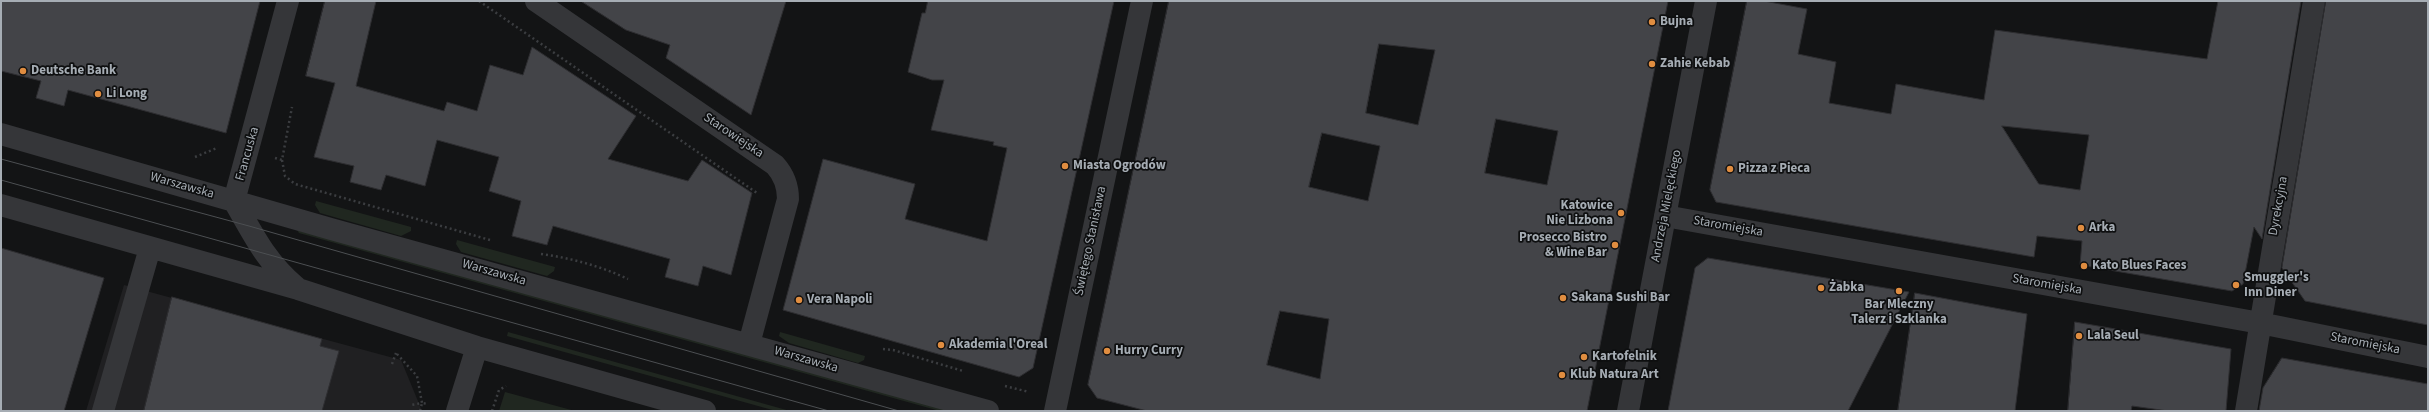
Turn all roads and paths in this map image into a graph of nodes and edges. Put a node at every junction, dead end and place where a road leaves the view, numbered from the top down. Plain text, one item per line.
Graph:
1 (288, 1) edge
2 (480, 1) edge
3 (536, 1) edge
4 (1142, 1) edge
5 (1706, 1) edge
6 (2314, 1) edge
7 (1, 134) edge
8 (224, 145) dead end
9 (190, 156) dead end
10 (282, 160) dead end
11 (758, 195) dead end
12 (234, 201) junction
13 (1, 205) edge
14 (1665, 216) junction
15 (497, 242) dead end
16 (150, 248) junction
17 (535, 253) dead end
18 (629, 279) dead end
19 (298, 289) junction
20 (2260, 323) junction
21 (750, 344) junction
22 (476, 347) junction
23 (878, 349) dead end
24 (396, 352) dead end
25 (2428, 357) edge
26 (392, 364) dead end
27 (968, 374) dead end
28 (1001, 385) dead end
29 (422, 403) dead end
30 (1057, 405) edge
31 (411, 406) dead end
32 (103, 411) edge
33 (457, 411) edge
34 (706, 411) edge
35 (988, 411) edge
36 (1628, 411) edge
37 (2246, 411) edge

1 - 12 street, Francuska
2 - 11 path
3 - 21 street, Starowiejska
4 - 30 street, Świętego Stanisława
5 - 14 street, Andrzeja Mielęckiego
6 - 20 street, Dyrekcyjna
7 - 12 street, Warszawska
8 - 9 path
10 - 15 path
12 - 19 street
12 - 21 street, Warszawska
13 - 16 street
14 - 20 street, Staromiejska
14 - 36 street, Andrzeja Mielęckiego
16 - 19 street
16 - 32 street
17 - 18 path
19 - 22 street
20 - 25 street, Staromiejska
20 - 37 street, Dyrekcyjna
21 - 35 street, Warszawska
22 - 33 street
22 - 34 street
23 - 27 path
24 - 26 path
28 - 30 path
29 - 31 path

